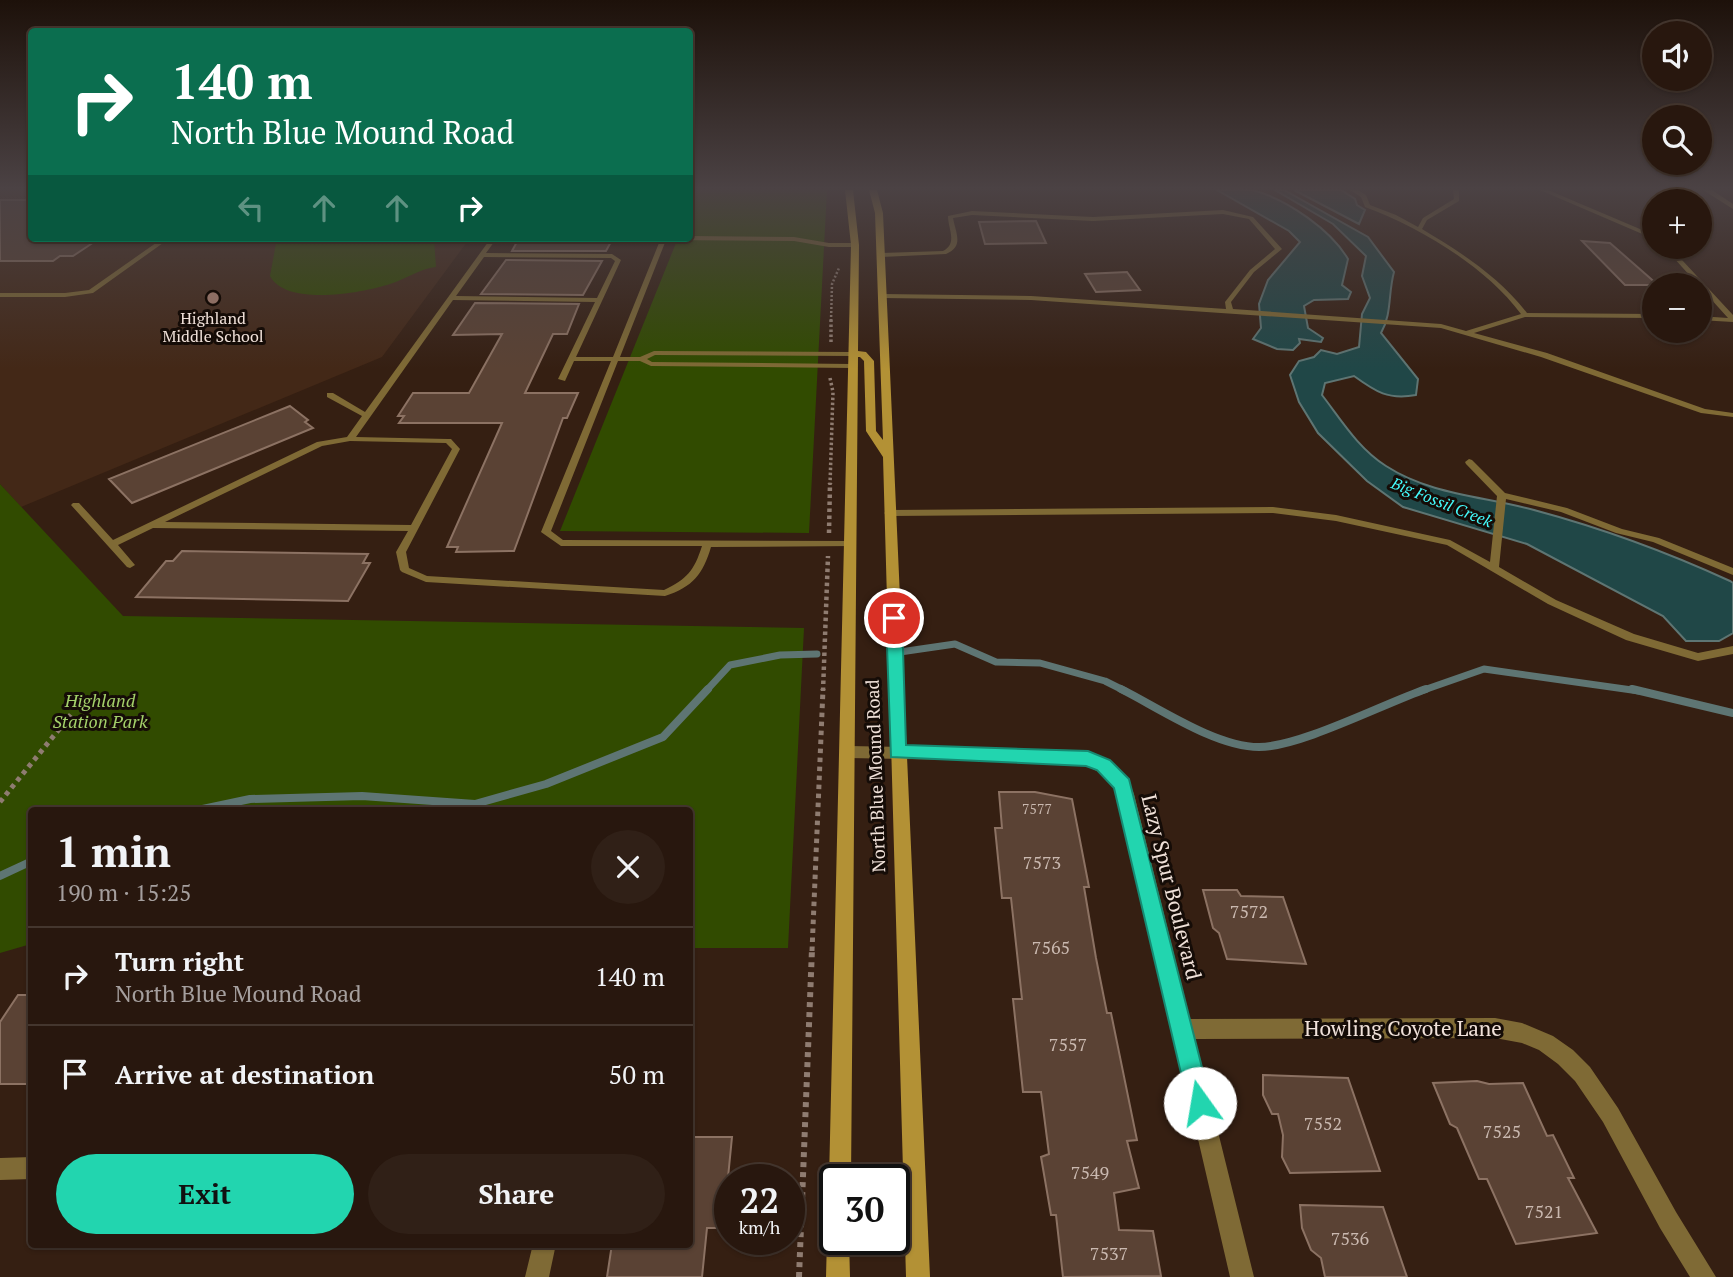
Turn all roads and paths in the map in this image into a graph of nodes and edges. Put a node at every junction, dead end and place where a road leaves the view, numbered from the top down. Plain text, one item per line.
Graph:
1 (151, 250) edge
2 (486, 250) edge
3 (659, 250) edge
4 (840, 250) edge
5 (855, 250) edge
6 (881, 250) edge
7 (952, 250) edge
8 (1278, 250) edge
9 (1453, 250) edge
10 (482, 255) junction
11 (881, 255) junction
12 (1678, 259) edge
13 (0, 295) edge
14 (883, 296) junction
15 (451, 298) junction
16 (598, 300) junction
17 (1230, 311) junction
18 (1525, 315) junction
19 (1642, 316) edge
20 (1712, 319) edge
21 (1733, 320) edge
22 (1466, 333) junction
23 (830, 354) junction
24 (571, 359) junction
25 (617, 359) junction
26 (641, 359) junction
27 (852, 360) junction
28 (829, 366) junction
29 (562, 379) dead end
30 (330, 395) dead end
31 (1733, 415) edge
32 (367, 416) junction
33 (350, 439) junction
34 (887, 455) junction
35 (1469, 462) dead end
36 (1502, 495) junction
37 (76, 505) dead end
38 (889, 513) junction
39 (152, 525) junction
40 (414, 528) junction
41 (112, 544) junction
42 (829, 544) junction
43 (850, 544) junction
44 (707, 545) junction
45 (130, 565) dead end
46 (1494, 569) junction
47 (1733, 572) edge
48 (1733, 650) edge
49 (73, 712) dead end
50 (848, 752) junction
51 (897, 752) junction
52 (0, 802) edge
53 (1182, 1029) junction
54 (840, 1164) edge
55 (28, 1168) edge
56 (0, 1169) edge
57 (544, 1248) edge
58 (838, 1255) edge
59 (537, 1277) edge
60 (799, 1277) edge
61 (838, 1277) edge
62 (918, 1277) edge
63 (1241, 1277) edge
64 (1704, 1277) edge

1 - 13 lane
2 - 10 lane
3 - 25 lane
4 - 23 path
5 - 27 main road, North Blue Mound Road
6 - 11 main road, North Blue Mound Road
7 - 11 lane
8 - 17 lane
9 - 18 lane
10 - 15 lane
10 - 16 lane
11 - 14 main road, North Blue Mound Road
12 - 21 lane
14 - 17 lane
14 - 34 main road, North Blue Mound Road
15 - 16 lane
15 - 32 lane
16 - 24 lane
17 - 22 lane
18 - 19 lane
18 - 22 lane
20 - 21 lane
22 - 31 lane
23 - 26 lane
23 - 27 lane
24 - 25 lane
24 - 29 lane
25 - 26 lane
25 - 44 lane
26 - 28 lane
27 - 28 lane
27 - 34 main road
27 - 43 main road, North Blue Mound Road
28 - 42 path
30 - 32 lane
32 - 33 lane
33 - 39 lane
33 - 40 lane
34 - 38 main road, North Blue Mound Road
35 - 36 lane
36 - 46 lane
36 - 47 lane
37 - 41 lane
38 - 46 lane
38 - 51 main road, North Blue Mound Road
39 - 40 lane
39 - 41 lane
40 - 44 lane
41 - 45 lane
42 - 43 lane
42 - 44 lane
42 - 60 path
43 - 50 main road, North Blue Mound Road
46 - 48 lane
49 - 52 path
50 - 51 street, Lazy Spur Boulevard
50 - 54 main road, North Blue Mound Road
51 - 53 street, Lazy Spur Boulevard
51 - 62 main road, North Blue Mound Road
53 - 63 street, Lazy Spur Boulevard
53 - 64 street, Howling Coyote Lane
55 - 56 street
57 - 59 street
58 - 61 main road

